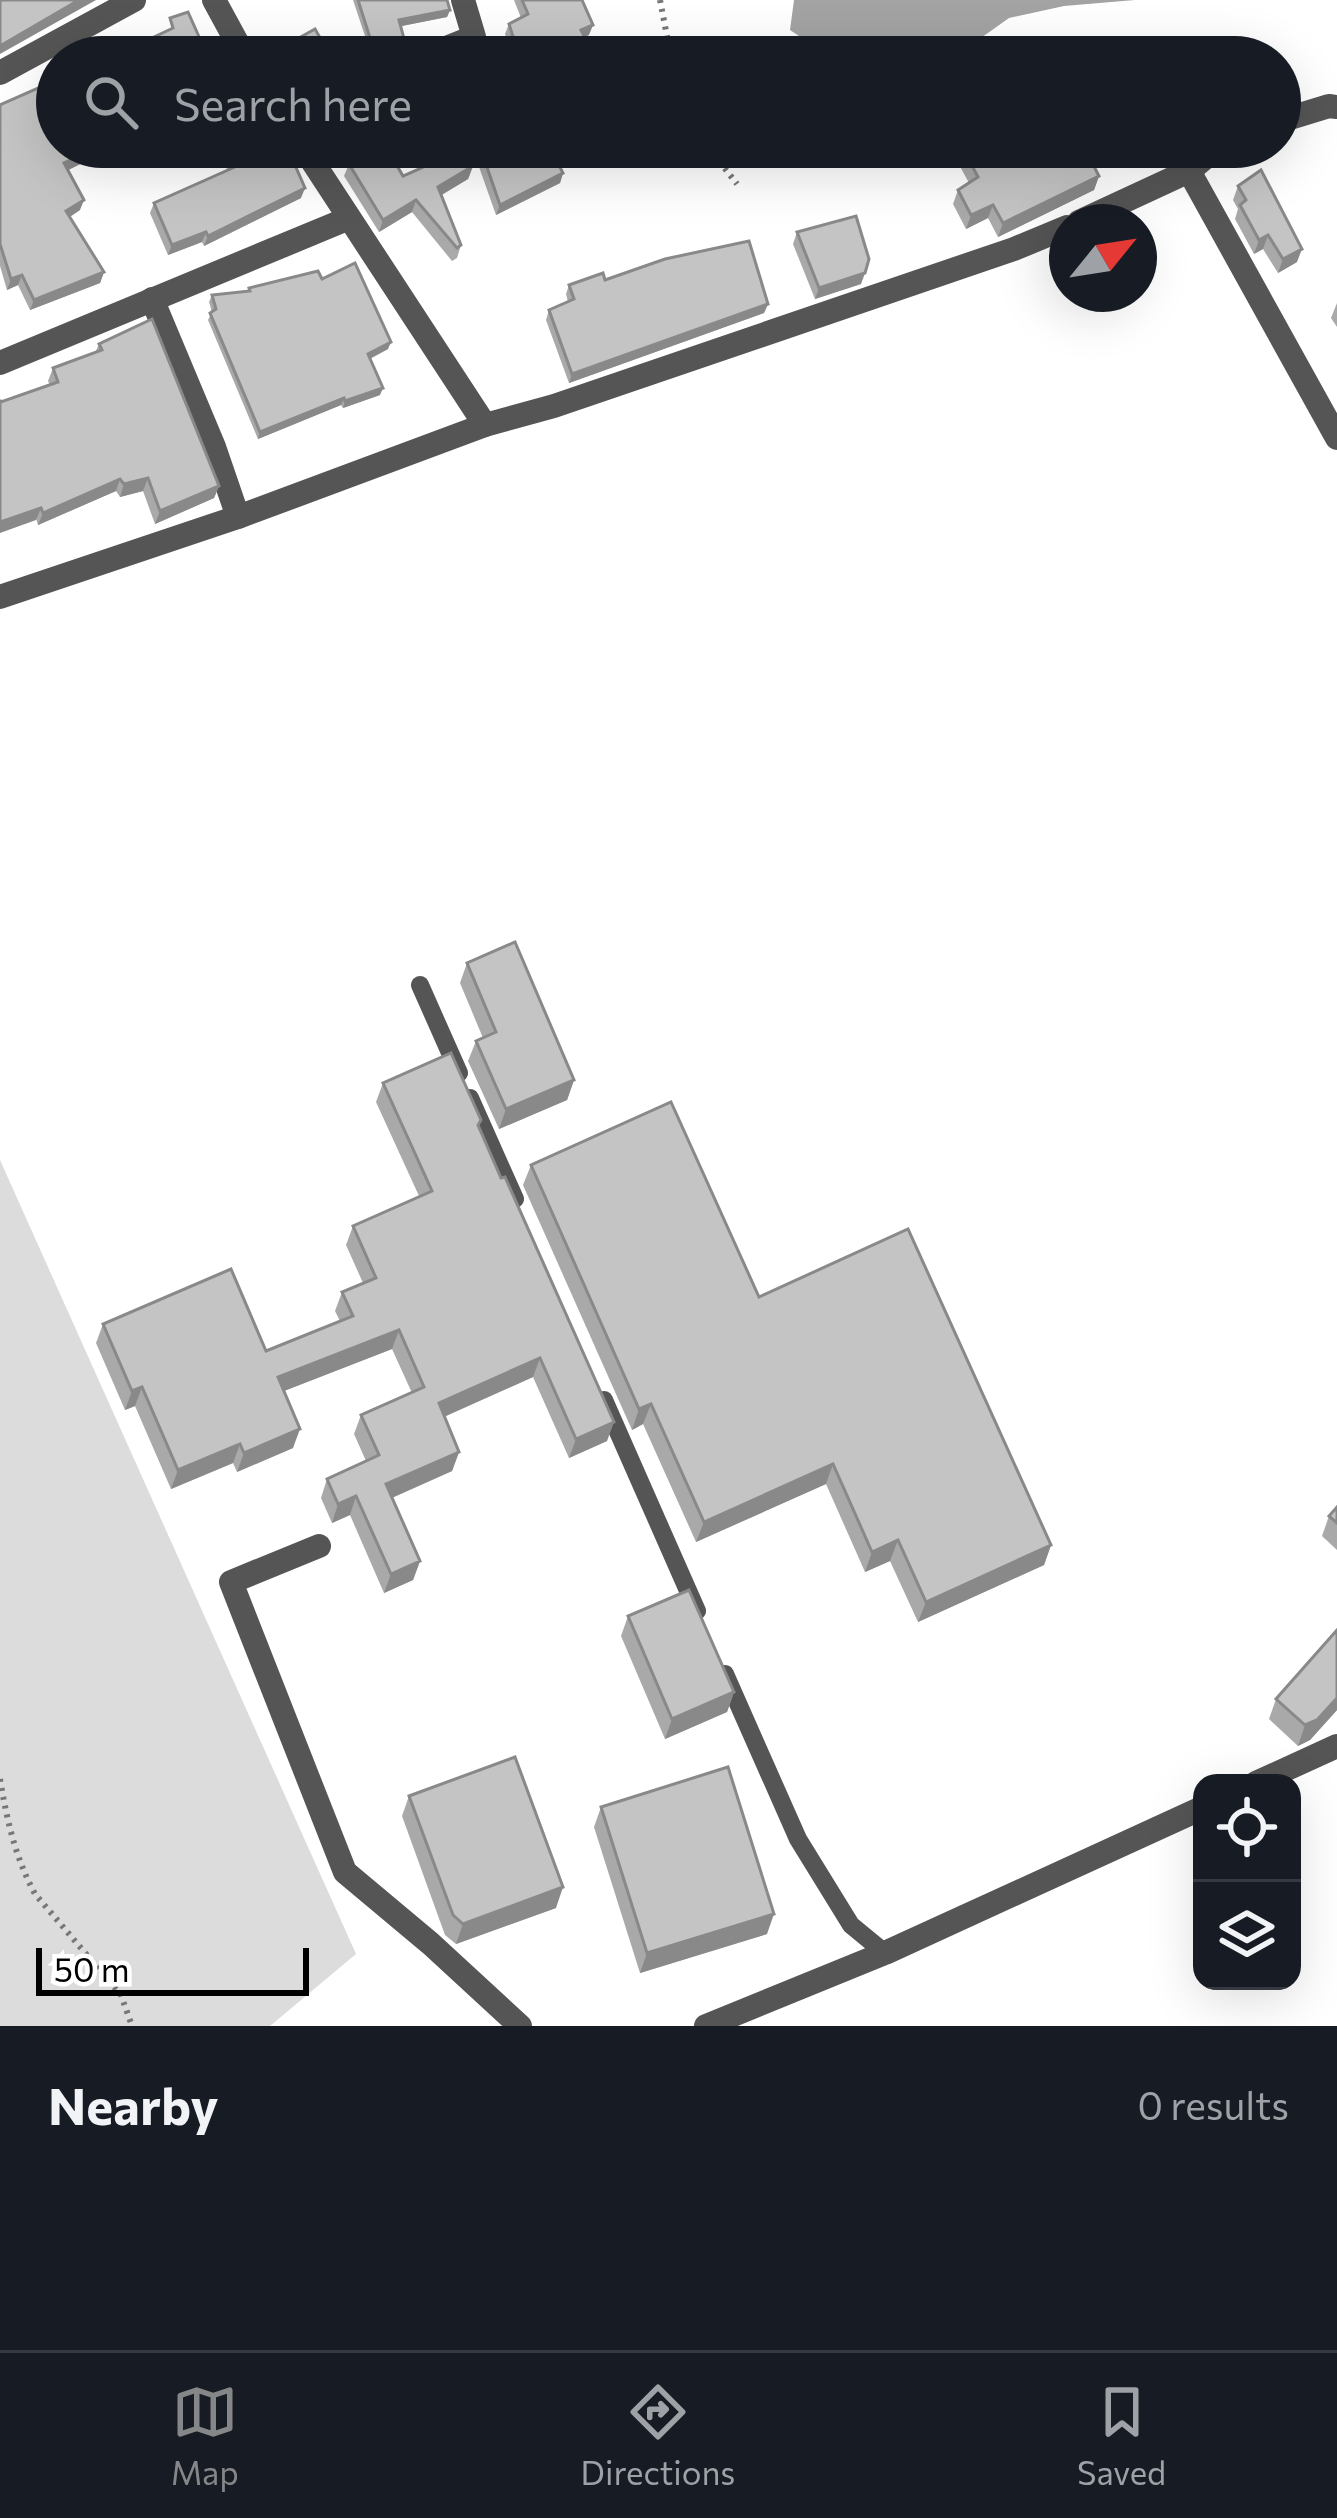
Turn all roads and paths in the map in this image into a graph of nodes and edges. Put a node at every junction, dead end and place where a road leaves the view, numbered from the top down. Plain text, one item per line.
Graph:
1 (134, 0) edge
2 (214, 0) edge
3 (464, 0) edge
4 (660, 0) edge
5 (68, 36) edge
6 (234, 36) edge
7 (472, 36) edge
8 (667, 36) edge
9 (36, 53) edge
10 (0, 73) edge
11 (1337, 107) edge
12 (1301, 115) edge
13 (316, 168) edge
14 (724, 168) edge
15 (1193, 168) edge
16 (1189, 171) junction
17 (737, 184) dead end
18 (1117, 204) edge
19 (347, 219) junction
20 (1049, 234) edge
21 (152, 299) junction
22 (2, 358) edge
23 (484, 425) junction
24 (1337, 438) edge
25 (238, 517) junction
26 (0, 597) edge
27 (420, 985) dead end
28 (527, 1226) edge
29 (595, 1379) edge
30 (319, 1546) dead end
31 (701, 1620) edge
32 (721, 1664) edge
33 (1337, 1746) edge
34 (1276, 1774) edge
35 (0, 1779) edge
36 (1193, 1812) edge
37 (885, 1953) junction
38 (132, 2026) edge
39 (520, 2026) edge
40 (706, 2026) edge

1 - 5 street
2 - 6 street
3 - 7 street
4 - 8 path
9 - 10 street
11 - 12 street
13 - 19 street
14 - 17 path
15 - 16 street
16 - 18 street
16 - 24 street
19 - 21 street
19 - 23 street
20 - 23 street
21 - 22 street
21 - 25 street
23 - 25 street
25 - 26 street
27 - 28 lane
29 - 31 lane
30 - 39 street
32 - 37 lane
33 - 34 street
35 - 38 path
36 - 37 street
37 - 40 street

